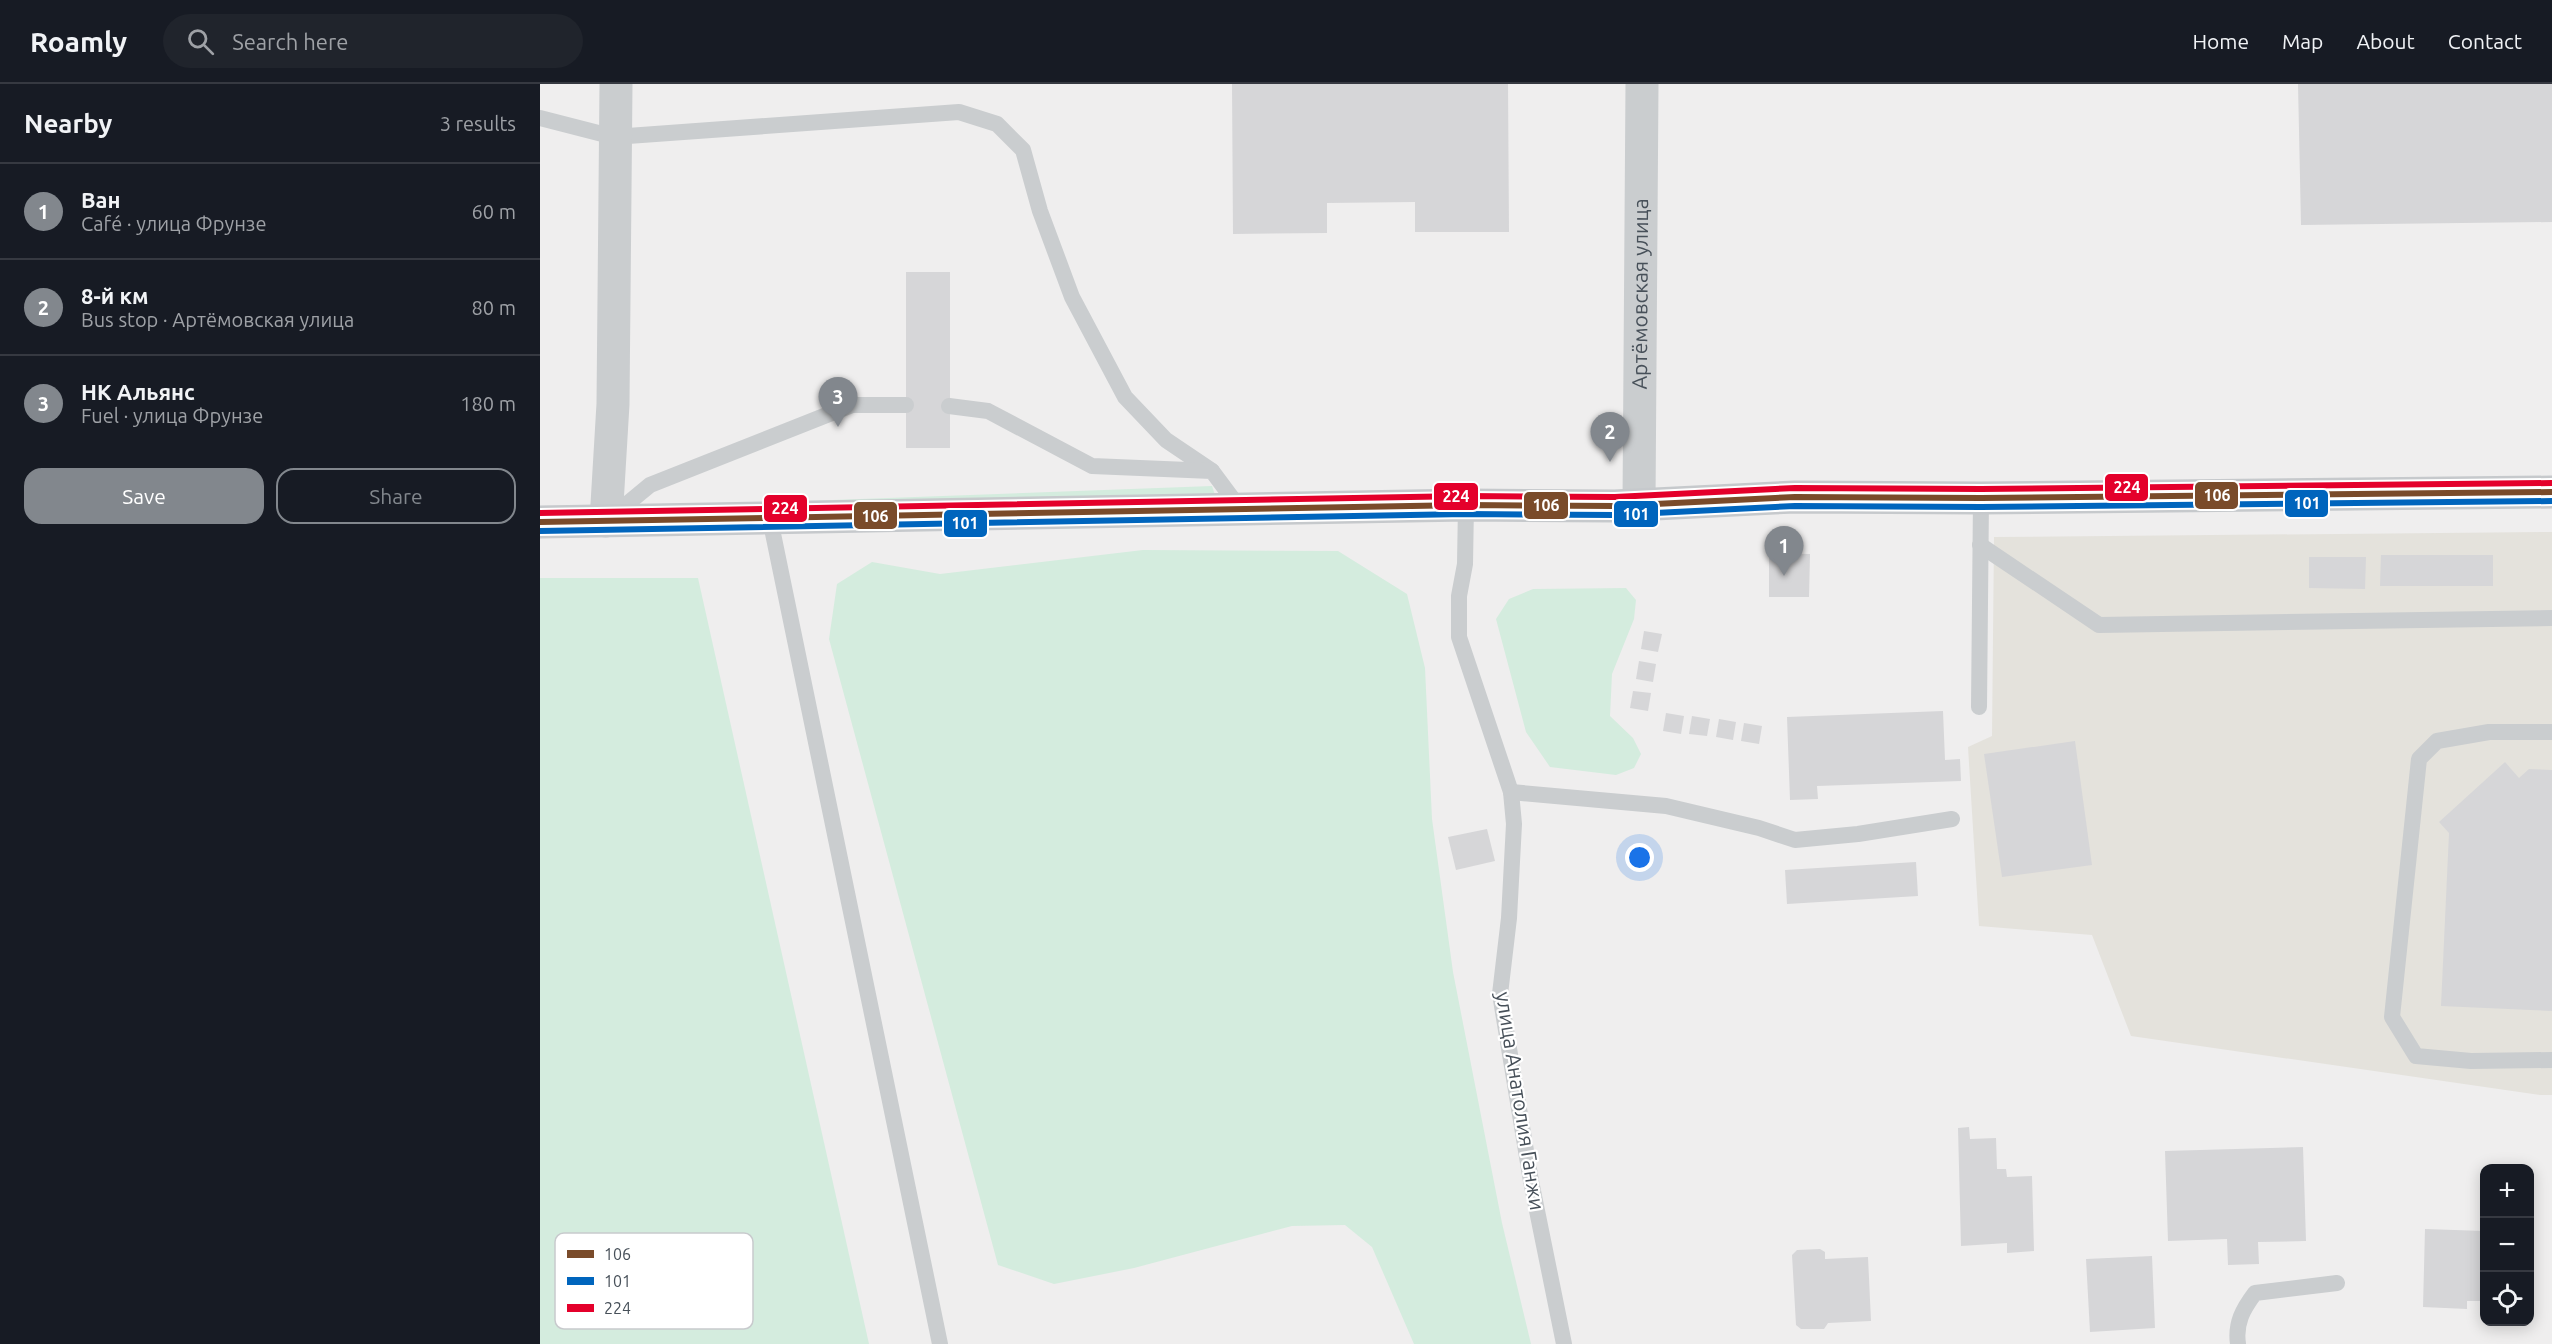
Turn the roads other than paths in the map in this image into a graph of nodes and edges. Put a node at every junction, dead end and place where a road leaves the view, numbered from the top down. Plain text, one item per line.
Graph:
1 (616, 84) edge
2 (1642, 84) edge
3 (540, 118) edge
4 (614, 137) junction
5 (906, 405) dead end
6 (949, 406) dead end
7 (1212, 471) junction
8 (2552, 492) edge
9 (1981, 498) junction
10 (1639, 504) junction
11 (1466, 505) junction
12 (1241, 511) junction
13 (770, 519) junction
14 (540, 522) edge
15 (606, 522) junction
16 (1980, 545) junction
17 (2552, 618) edge
18 (1979, 707) dead end
19 (2552, 732) edge
20 (1511, 792) junction
21 (1952, 819) dead end
22 (2552, 1060) edge
23 (2337, 1282) dead end
24 (940, 1344) edge
25 (1564, 1344) edge
26 (2238, 1344) edge

1 - 4 street
2 - 10 street, Артёмовская улица
3 - 4 lane
4 - 7 lane
4 - 15 street
5 - 15 lane
6 - 7 lane
7 - 12 lane
8 - 9 main road
9 - 10 main road
9 - 16 lane
10 - 11 main road
11 - 12 main road
11 - 20 lane, улица Анатолия Ганжи
12 - 13 main road
13 - 15 main road
13 - 24 lane
14 - 15 main road
16 - 17 lane
16 - 18 lane
19 - 22 lane
20 - 21 lane
20 - 25 lane, улица Анатолия Ганжи
23 - 26 lane

